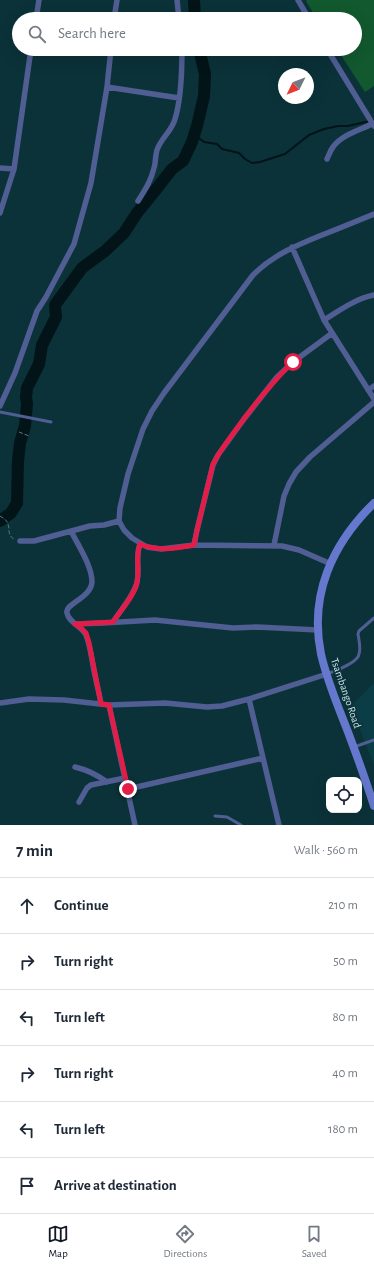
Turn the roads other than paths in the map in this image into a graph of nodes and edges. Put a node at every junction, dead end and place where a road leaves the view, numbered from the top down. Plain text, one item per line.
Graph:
1 (39, 0) edge
2 (117, 0) edge
3 (177, 0) edge
4 (298, 0) edge
5 (37, 12) edge
6 (115, 12) edge
7 (178, 12) edge
8 (305, 12) edge
9 (30, 56) edge
10 (110, 56) edge
11 (182, 56) edge
12 (331, 56) edge
13 (107, 87) junction
14 (179, 98) junction
15 (373, 125) edge
16 (327, 159) dead end
17 (0, 168) edge
18 (14, 169) junction
19 (138, 201) dead end
20 (0, 213) edge
21 (374, 214) edge
22 (292, 247) junction
23 (374, 295) edge
24 (324, 320) junction
25 (332, 334) junction
26 (374, 386) edge
27 (368, 390) junction
28 (374, 399) edge
29 (374, 402) edge
30 (0, 406) edge
31 (0, 412) edge
32 (51, 422) dead end
33 (374, 503) edge
34 (119, 521) junction
35 (71, 531) junction
36 (20, 541) road end
37 (140, 544) junction
38 (194, 545) junction
39 (274, 545) junction
40 (331, 564) junction
41 (374, 618) edge
42 (113, 622) junction
43 (75, 624) junction
44 (318, 630) junction
45 (326, 674) junction
46 (249, 699) junction
47 (0, 702) edge
48 (101, 704) junction
49 (109, 705) junction
50 (374, 740) edge
51 (354, 747) junction
52 (263, 758) junction
53 (75, 767) dead end
54 (125, 778) junction
55 (107, 782) junction
56 (128, 789) junction
57 (79, 802) dead end
58 (374, 806) edge
59 (215, 816) dead end
60 (135, 825) edge
61 (241, 825) edge
62 (279, 825) edge

1 - 5 street
2 - 6 street
3 - 7 street
4 - 8 street
9 - 18 street
10 - 13 street
11 - 14 street
12 - 15 street
13 - 14 street
13 - 30 street
14 - 19 street
15 - 16 street
17 - 18 street
18 - 20 street
21 - 22 street
22 - 24 street
22 - 34 street
23 - 24 street
24 - 25 street
25 - 27 street
25 - 38 street
26 - 27 street
27 - 28 street
29 - 39 street
31 - 32 lane
33 - 40 street, Tsambango Road
34 - 35 street
34 - 37 street
35 - 36 street
35 - 43 street
37 - 38 street
37 - 42 street
38 - 39 street
39 - 40 street
40 - 44 street, Tsambango Road
41 - 45 lane
42 - 43 street
42 - 44 street
43 - 48 street
44 - 45 street, Tsambango Road
45 - 46 street
45 - 51 street, Tsambango Road
46 - 49 street
46 - 52 street
47 - 48 street
48 - 49 street
49 - 54 street
50 - 51 lane
51 - 58 street, Tsambango Road
52 - 56 street
52 - 62 street
53 - 55 street
54 - 55 street
54 - 56 street
55 - 57 street
56 - 60 street
59 - 61 lane

